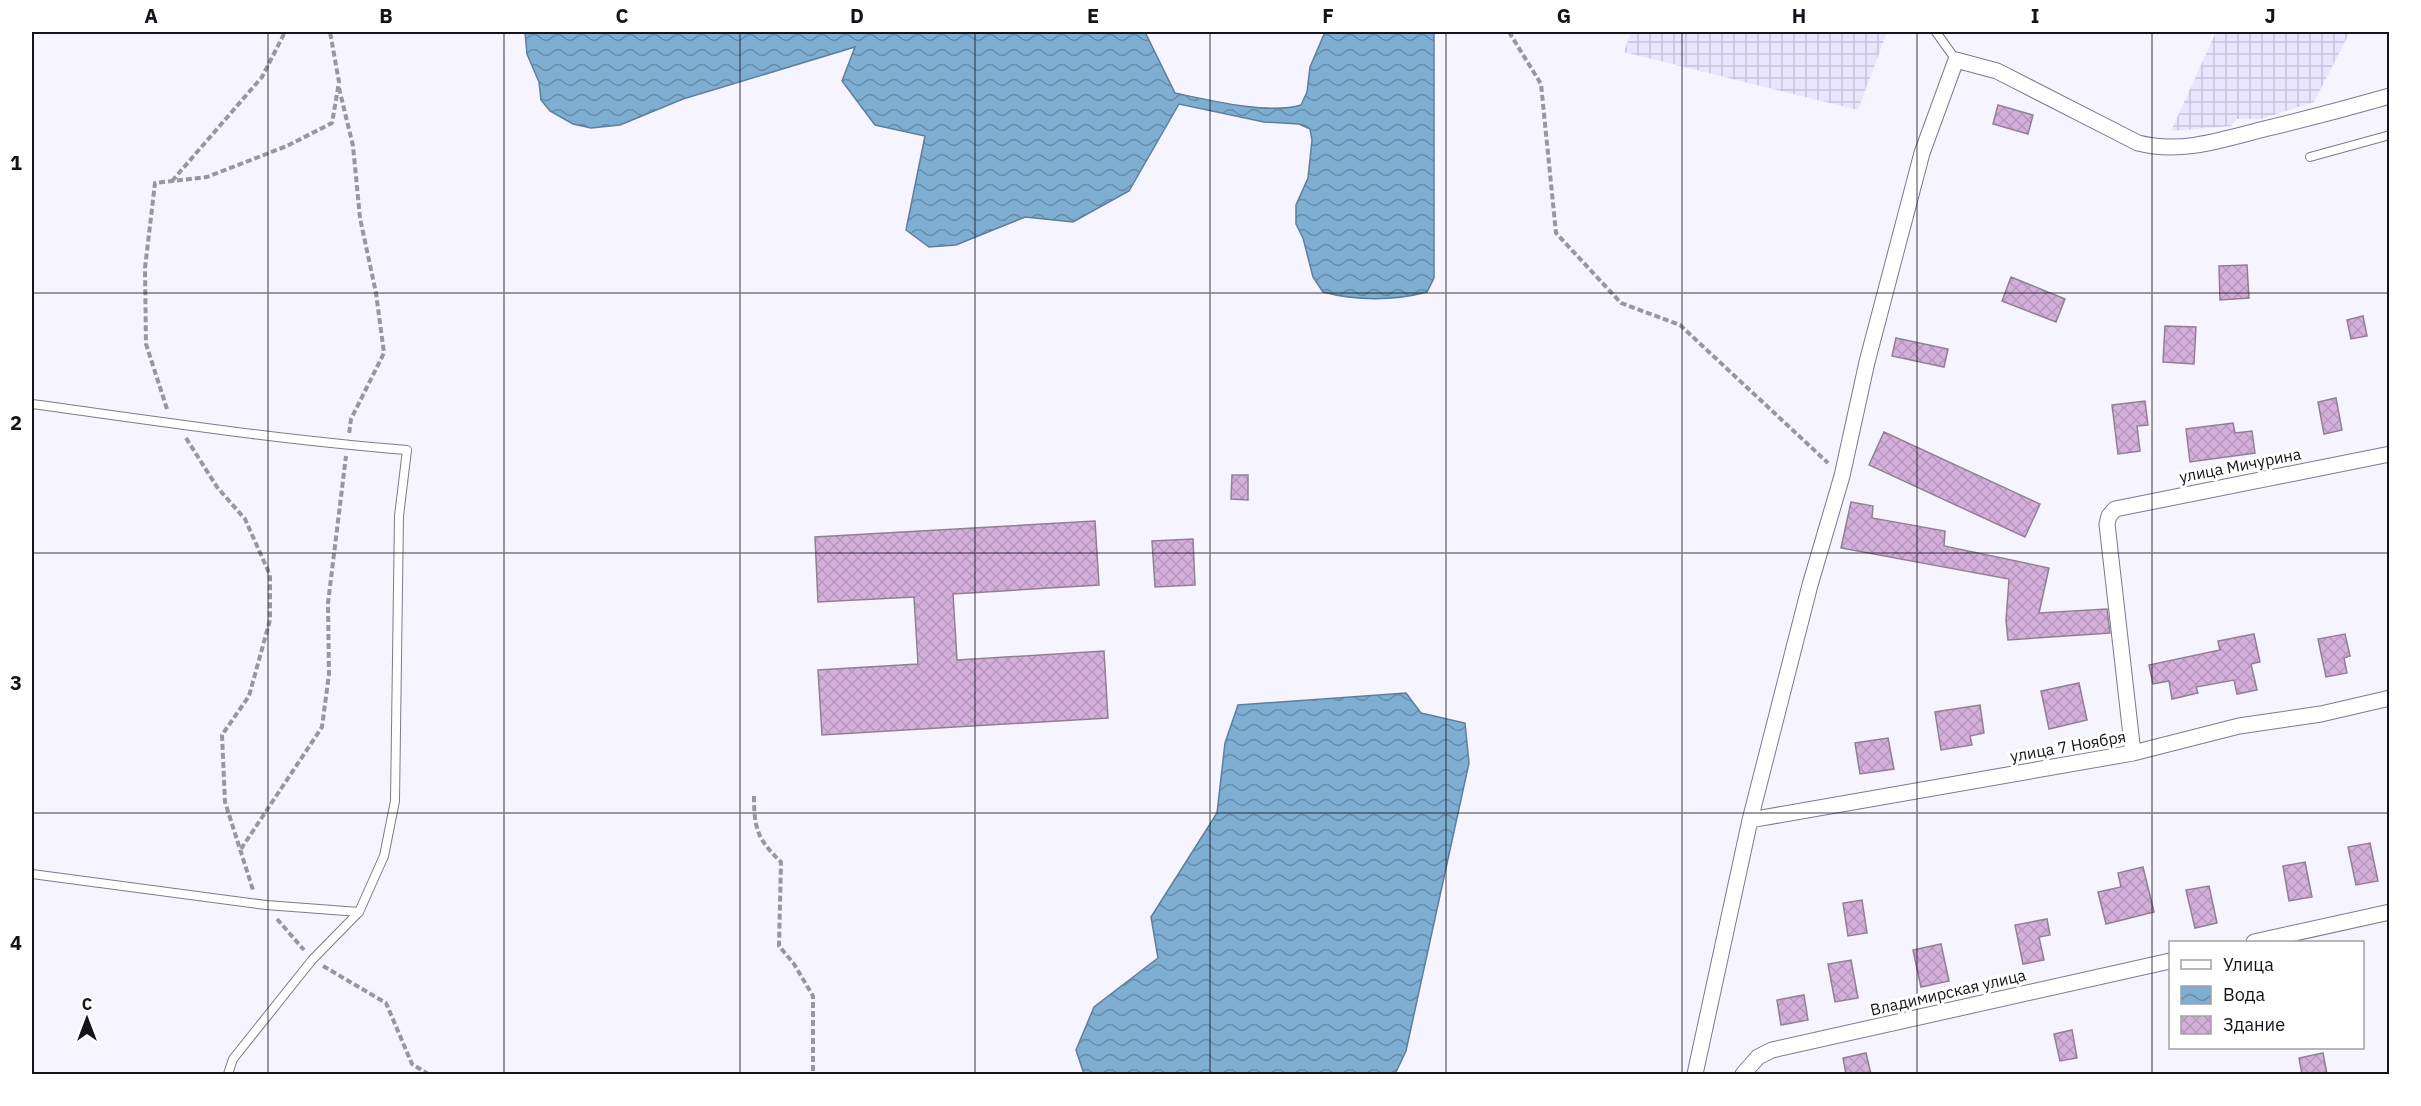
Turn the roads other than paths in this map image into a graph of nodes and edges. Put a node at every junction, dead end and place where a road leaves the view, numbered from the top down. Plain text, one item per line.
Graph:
1 (1936, 32) edge
2 (1956, 60) junction
3 (2390, 96) edge
4 (2390, 135) edge
5 (2310, 157) dead end
6 (32, 404) edge
7 (2390, 454) edge
8 (2390, 698) edge
9 (2133, 753) junction
10 (1750, 820) junction
11 (32, 874) edge
12 (359, 912) junction
13 (2390, 912) edge
14 (2259, 941) edge
15 (2169, 961) edge
16 (228, 1074) edge
17 (1695, 1074) edge
18 (1743, 1074) edge

1 - 2 lane
2 - 3 street
2 - 10 street
4 - 5 lane
6 - 12 lane
7 - 9 street, улица Мичурина
8 - 9 street, улица 7 Ноября
9 - 10 street, улица 7 Ноября
10 - 17 street
11 - 12 lane
12 - 16 lane
13 - 14 street
15 - 18 street, Владимирская улица

